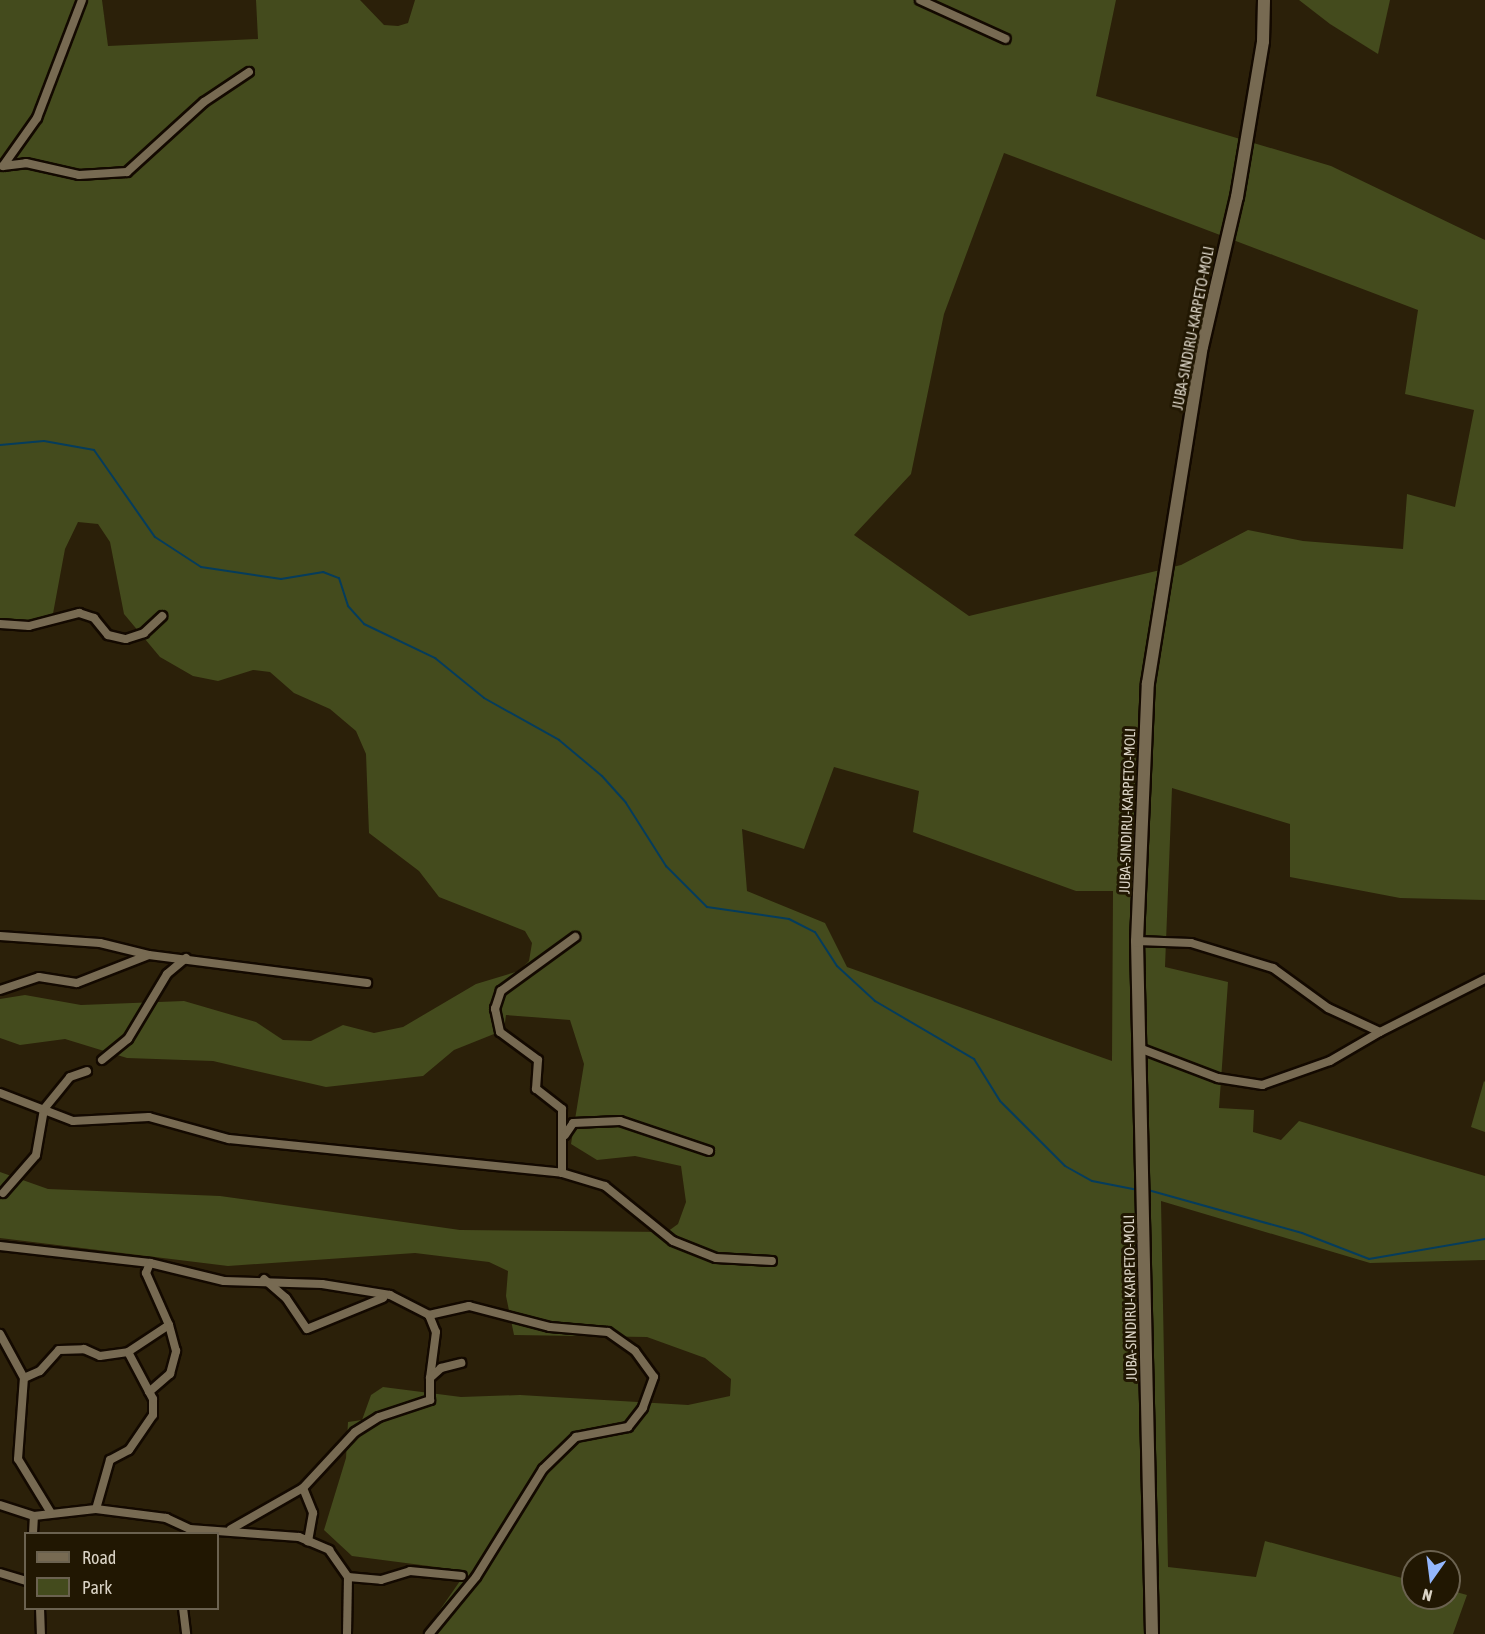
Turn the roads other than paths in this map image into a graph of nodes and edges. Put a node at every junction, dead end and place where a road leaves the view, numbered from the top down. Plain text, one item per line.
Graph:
1 (82, 0) edge
2 (920, 0) edge
3 (1264, 0) edge
4 (1006, 39) dead end
5 (249, 72) dead end
6 (1, 166) edge
7 (162, 616) dead end
8 (0, 624) edge
9 (0, 936) edge
10 (575, 937) dead end
11 (1137, 941) junction
12 (149, 956) junction
13 (186, 958) junction
14 (1485, 979) edge
15 (367, 983) dead end
16 (0, 990) edge
17 (1380, 1032) junction
18 (1139, 1048) junction
19 (102, 1060) dead end
20 (87, 1071) dead end
21 (0, 1094) edge
22 (44, 1109) junction
23 (565, 1135) junction
24 (709, 1151) dead end
25 (562, 1173) junction
26 (3, 1193) dead end
27 (0, 1246) edge
28 (772, 1261) dead end
29 (150, 1263) junction
30 (264, 1279) junction
31 (383, 1298) junction
32 (429, 1315) junction
33 (169, 1325) junction
34 (0, 1334) edge
35 (128, 1352) junction
36 (461, 1363) dead end
37 (24, 1378) junction
38 (430, 1378) junction
39 (149, 1392) junction
40 (303, 1488) junction
41 (0, 1504) edge
42 (96, 1509) junction
43 (51, 1513) junction
44 (34, 1516) junction
45 (230, 1529) junction
46 (190, 1531) edge
47 (33, 1532) edge
48 (308, 1542) junction
49 (0, 1574) edge
50 (462, 1575) dead end
51 (348, 1576) junction
52 (24, 1580) edge
53 (40, 1610) edge
54 (183, 1610) edge
55 (41, 1634) edge
56 (186, 1634) edge
57 (347, 1634) edge
58 (429, 1634) edge
59 (1152, 1634) edge

1 - 6 street
2 - 4 street
3 - 11 main road, JUBA-SINDIRU-KARPETO-MOLI
5 - 6 street
7 - 8 street
9 - 12 street
10 - 23 street
11 - 17 street
11 - 18 main road, JUBA-SINDIRU-KARPETO-MOLI
12 - 13 street
12 - 16 street
13 - 15 street
13 - 19 street
14 - 17 street
17 - 18 street
18 - 59 main road, JUBA-SINDIRU-KARPETO-MOLI
20 - 22 street
21 - 22 street
22 - 25 street
22 - 26 street
23 - 24 street
23 - 25 street
25 - 28 street
27 - 29 street
29 - 30 street
29 - 33 street
30 - 31 street
30 - 31 street
31 - 32 street
32 - 38 street
32 - 58 street
33 - 35 street
33 - 39 street
34 - 37 street
35 - 37 street
35 - 39 street
36 - 38 street
37 - 43 street
38 - 40 street
39 - 42 street
40 - 45 street
40 - 48 street
41 - 44 street
42 - 43 street
42 - 46 street
43 - 44 street
44 - 47 street
45 - 46 street
45 - 48 street
48 - 51 street
49 - 52 street
50 - 51 street
51 - 57 street
53 - 55 street
54 - 56 street

